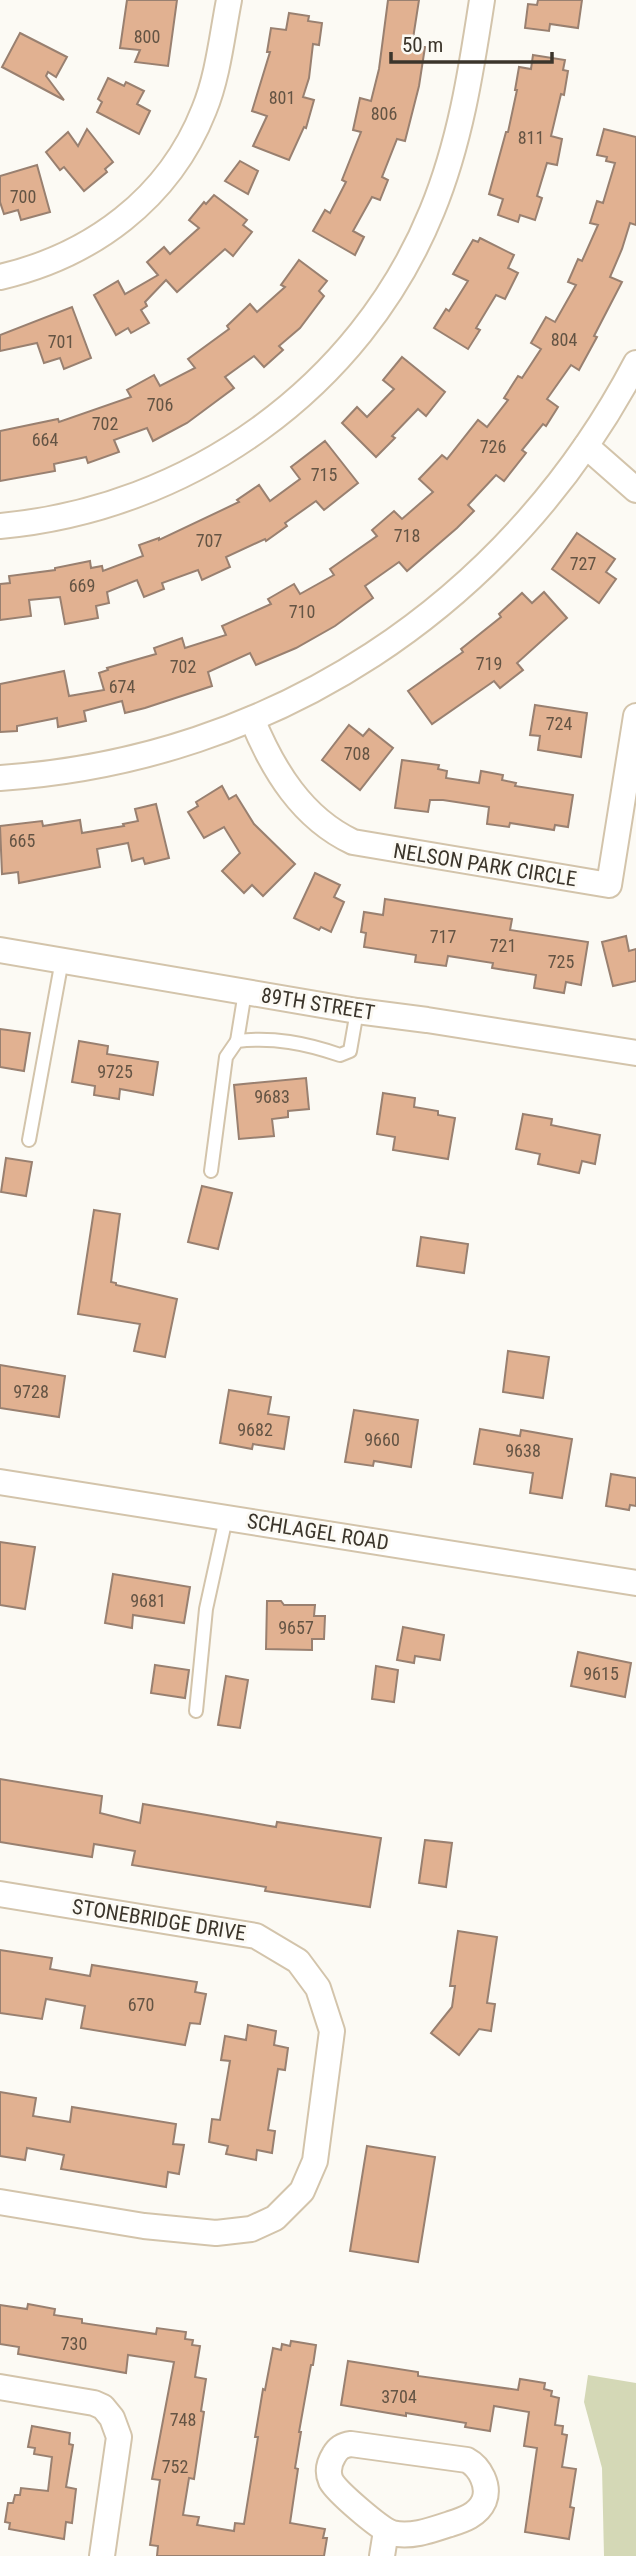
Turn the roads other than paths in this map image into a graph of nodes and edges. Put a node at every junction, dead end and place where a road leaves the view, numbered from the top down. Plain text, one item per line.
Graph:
1 (229, 0) edge
2 (482, 0) edge
3 (0, 277) edge
4 (636, 363) edge
5 (586, 446) junction
6 (636, 490) edge
7 (0, 526) edge
8 (636, 716) edge
9 (252, 719) junction
10 (0, 778) edge
11 (0, 950) edge
12 (62, 960) junction
13 (245, 992) junction
14 (357, 1011) junction
15 (237, 1041) junction
16 (636, 1054) edge
17 (29, 1140) dead end
18 (211, 1171) dead end
19 (0, 1482) edge
20 (226, 1518) junction
21 (636, 1583) edge
22 (196, 1711) dead end
23 (0, 1894) edge
24 (0, 2202) edge
25 (0, 2387) edge
26 (386, 2530) junction
27 (102, 2556) edge
28 (383, 2556) edge

1 - 3 street
2 - 7 street
4 - 5 street
5 - 6 street
5 - 9 street
8 - 9 street, NELSON PARK CIRCLE
9 - 10 street
11 - 12 street, 89TH STREET
12 - 13 street, 89TH STREET
12 - 17 lane
13 - 14 street, 89TH STREET
13 - 15 lane
14 - 15 lane
14 - 16 street, 89TH STREET
15 - 18 lane
19 - 20 street, SCHLAGEL ROAD
20 - 21 street, SCHLAGEL ROAD
20 - 22 lane
23 - 24 street, STONEBRIDGE DRIVE
25 - 27 street
26 - 26 street
26 - 28 street

